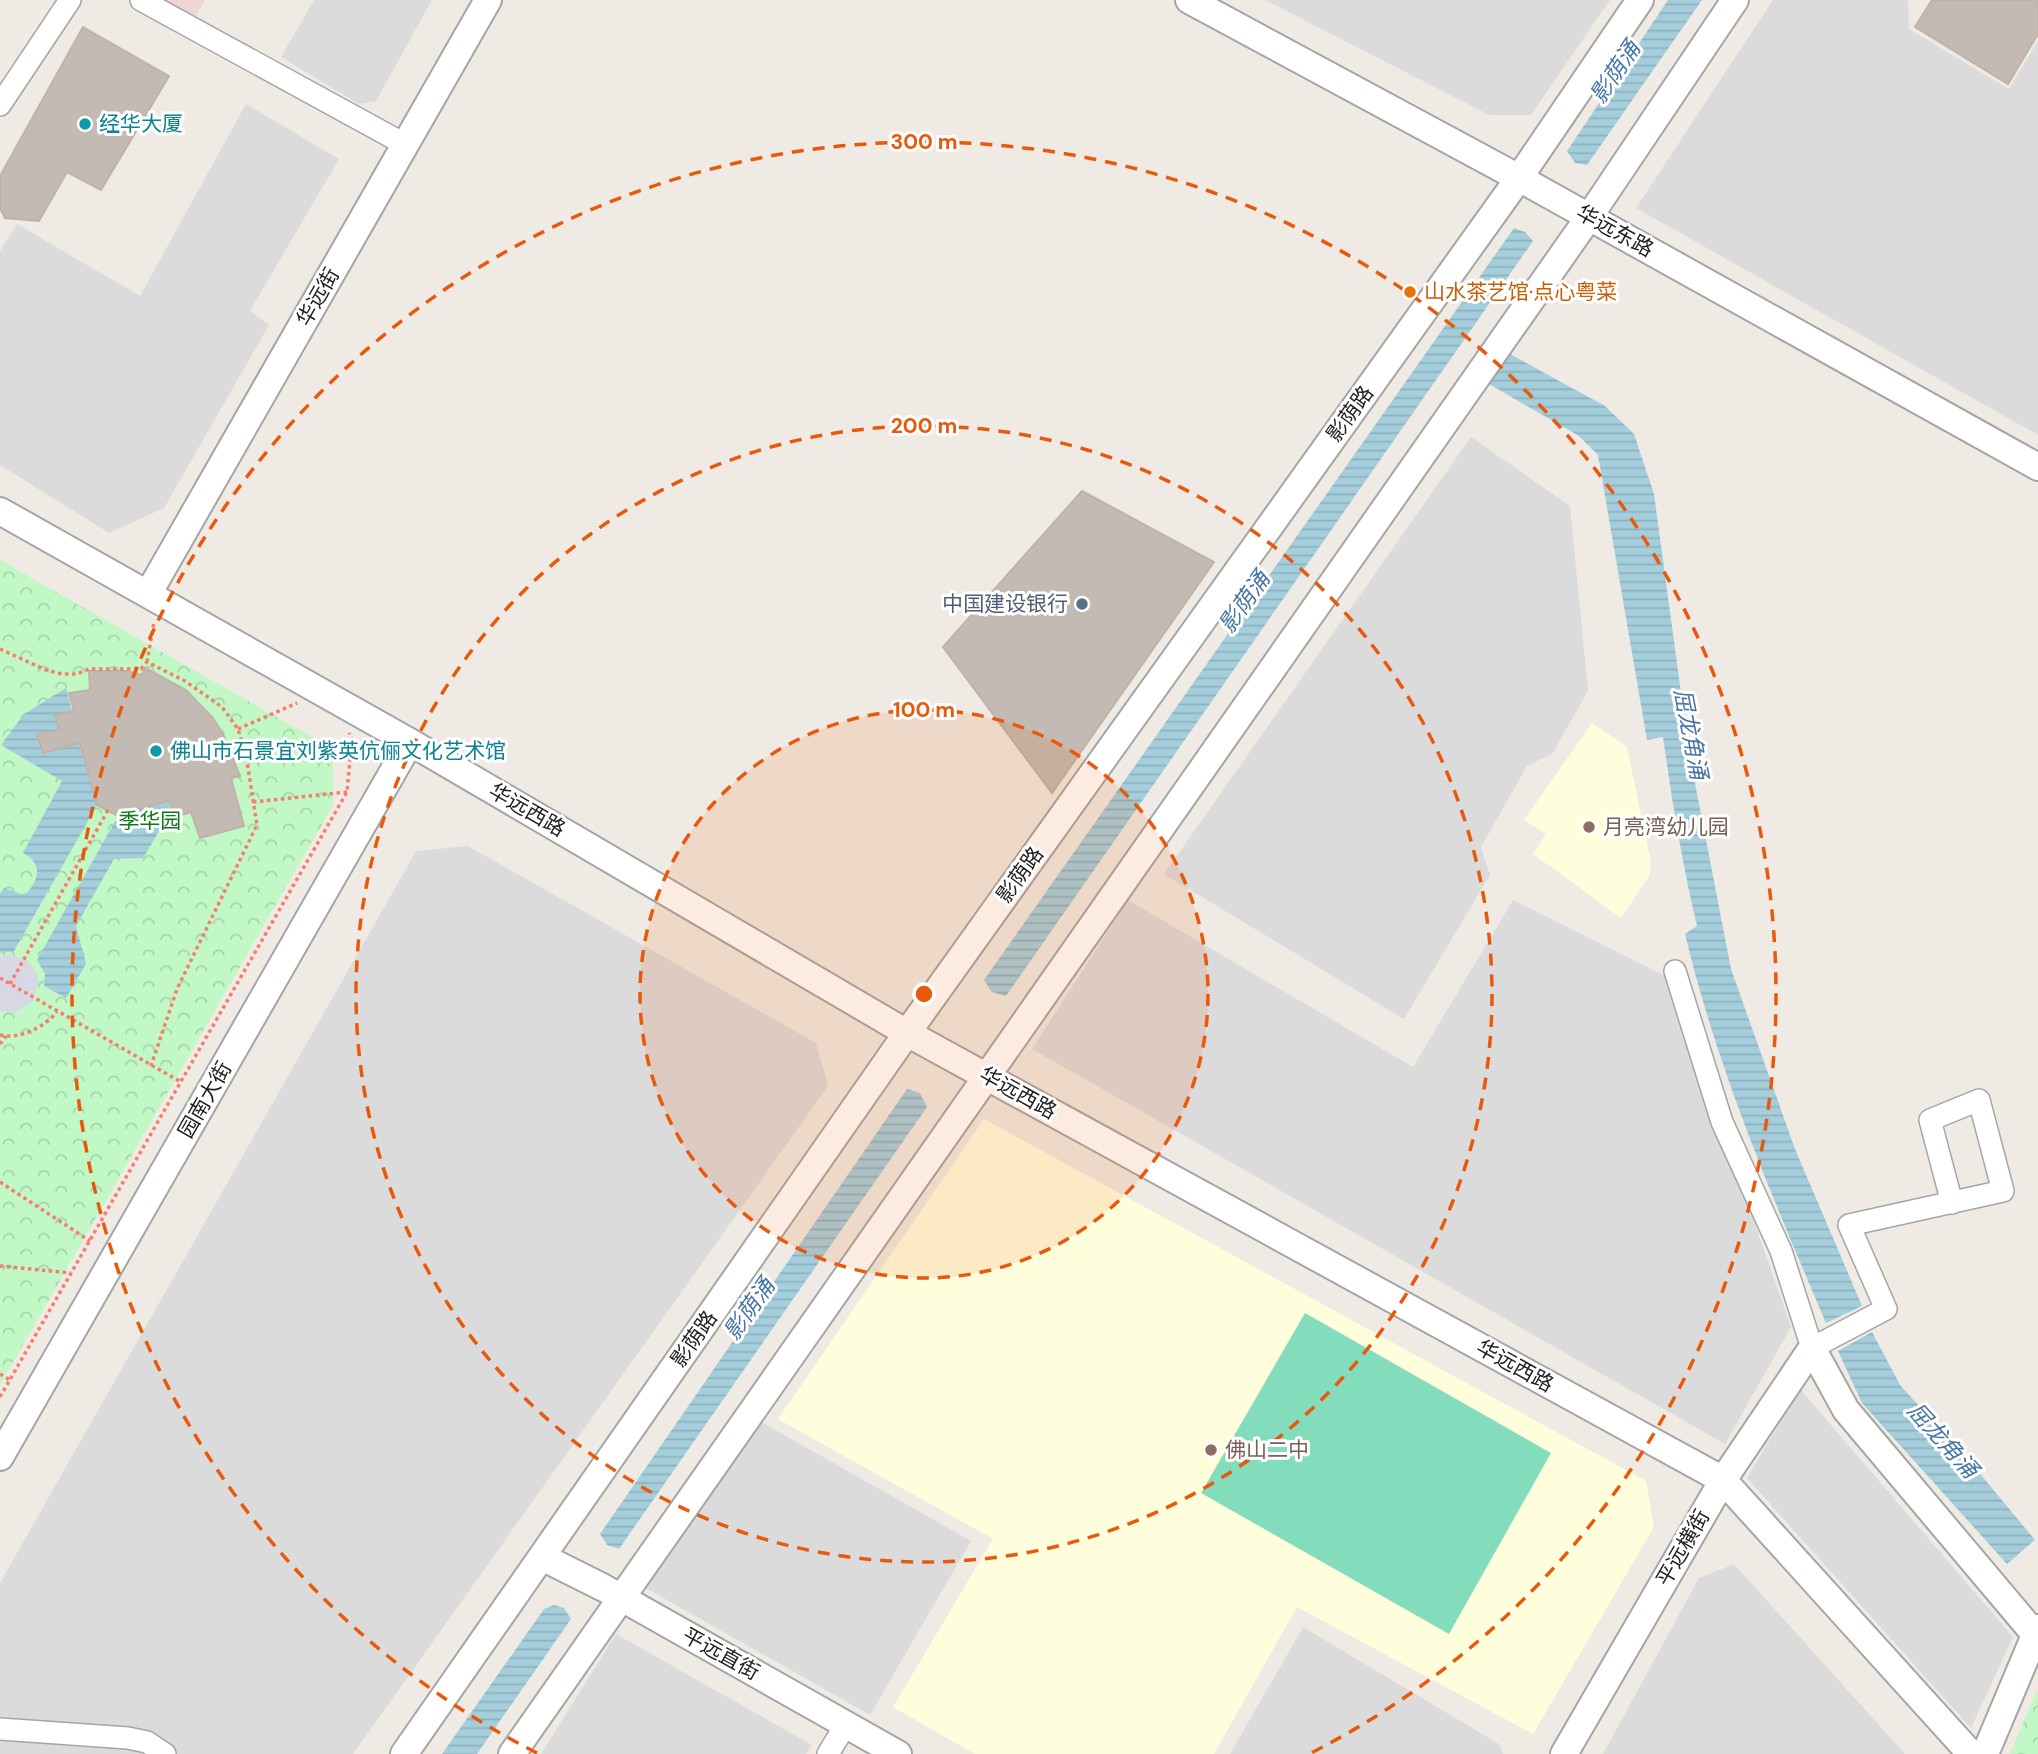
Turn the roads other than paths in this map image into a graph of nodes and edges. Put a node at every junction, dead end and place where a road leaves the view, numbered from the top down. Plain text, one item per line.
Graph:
1 (70, 0) edge
2 (141, 0) edge
3 (488, 0) edge
4 (1189, 0) edge
5 (1640, 0) edge
6 (1735, 0) edge
7 (0, 104) edge
8 (405, 145) junction
9 (1519, 178) junction
10 (1589, 217) junction
11 (2038, 467) edge
12 (0, 511) edge
13 (152, 604) junction
14 (410, 742) junction
15 (1675, 971) dead end
16 (908, 1033) junction
17 (987, 1076) junction
18 (1952, 1203) junction
19 (1812, 1348) junction
20 (0, 1457) edge
21 (1723, 1480) junction
22 (550, 1560) junction
23 (612, 1593) junction
24 (2037, 1634) edge
25 (846, 1724) junction
26 (0, 1729) edge
27 (165, 1754) edge
28 (404, 1754) edge
29 (512, 1754) edge
30 (828, 1754) edge
31 (898, 1754) edge
32 (1564, 1754) edge
33 (1971, 1754) edge
34 (1985, 1754) edge

1 - 7 street
2 - 8 street
3 - 8 street, 华远街
4 - 9 street, 华远东路
5 - 9 street, 影荫路
6 - 10 street
8 - 13 street, 华远街
9 - 10 street, 华远东路
9 - 16 street, 影荫路
10 - 11 street, 华远东路
10 - 17 street
12 - 13 street, 华远西路
13 - 14 street, 华远西路
14 - 16 street, 华远西路
14 - 20 street, 园南大街
15 - 19 street
16 - 17 street, 华远西路
16 - 22 street, 影荫路
17 - 21 street, 华远西路
17 - 23 street
18 - 18 street
18 - 19 street
19 - 21 street, 平远横街
19 - 24 street
21 - 32 street, 平远横街
21 - 33 street, 华远西路
22 - 23 street, 平远直街
22 - 28 street, 影荫路
23 - 25 street, 平远直街
23 - 29 street
24 - 34 street
25 - 30 street
25 - 31 street, 平远直街
26 - 27 street

